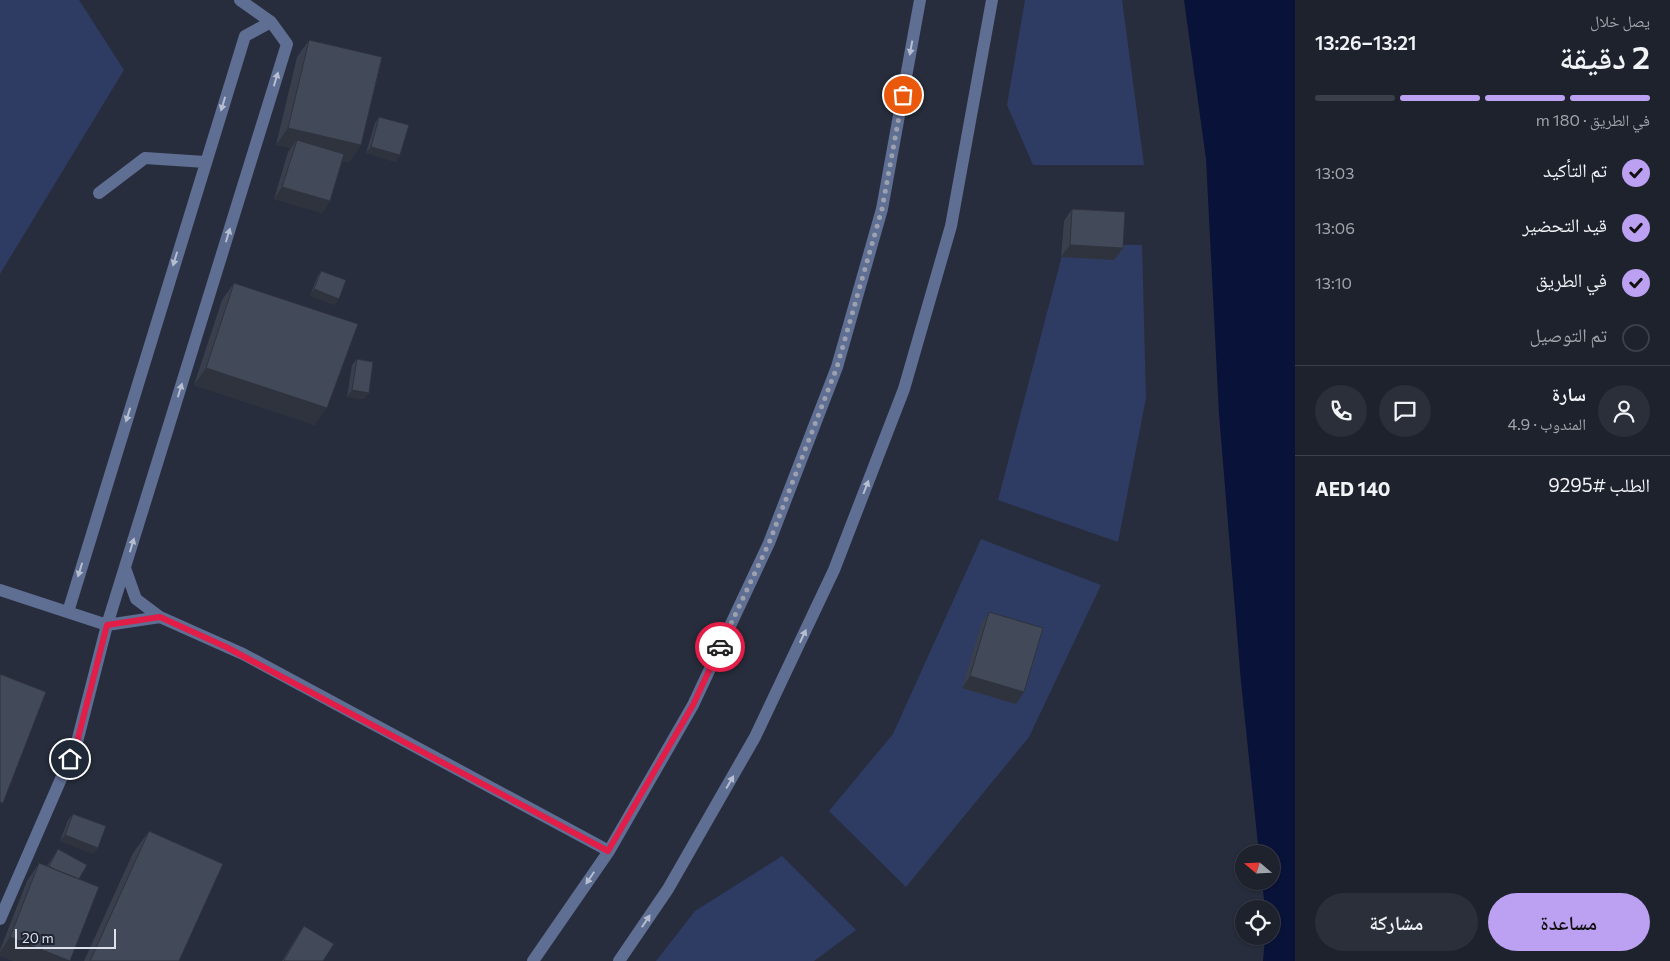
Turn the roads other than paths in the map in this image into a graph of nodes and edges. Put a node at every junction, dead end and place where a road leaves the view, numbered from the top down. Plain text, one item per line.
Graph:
1 (240, 0) edge
2 (920, 0) edge
3 (992, 0) edge
4 (271, 22) junction
5 (205, 162) junction
6 (99, 193) dead end
7 (125, 568) junction
8 (0, 590) edge
9 (68, 612) junction
10 (160, 617) junction
11 (107, 625) junction
12 (608, 851) junction
13 (0, 919) edge
14 (533, 961) edge
15 (619, 961) edge

1 - 4 street
2 -> 12 street
15 -> 3 street
4 -> 5 street
7 -> 4 street
5 - 6 street
5 -> 9 street
7 - 10 street
7 - 11 street
8 - 9 street
9 - 11 street
10 - 11 street
10 - 12 street
11 - 13 street
12 -> 14 street

